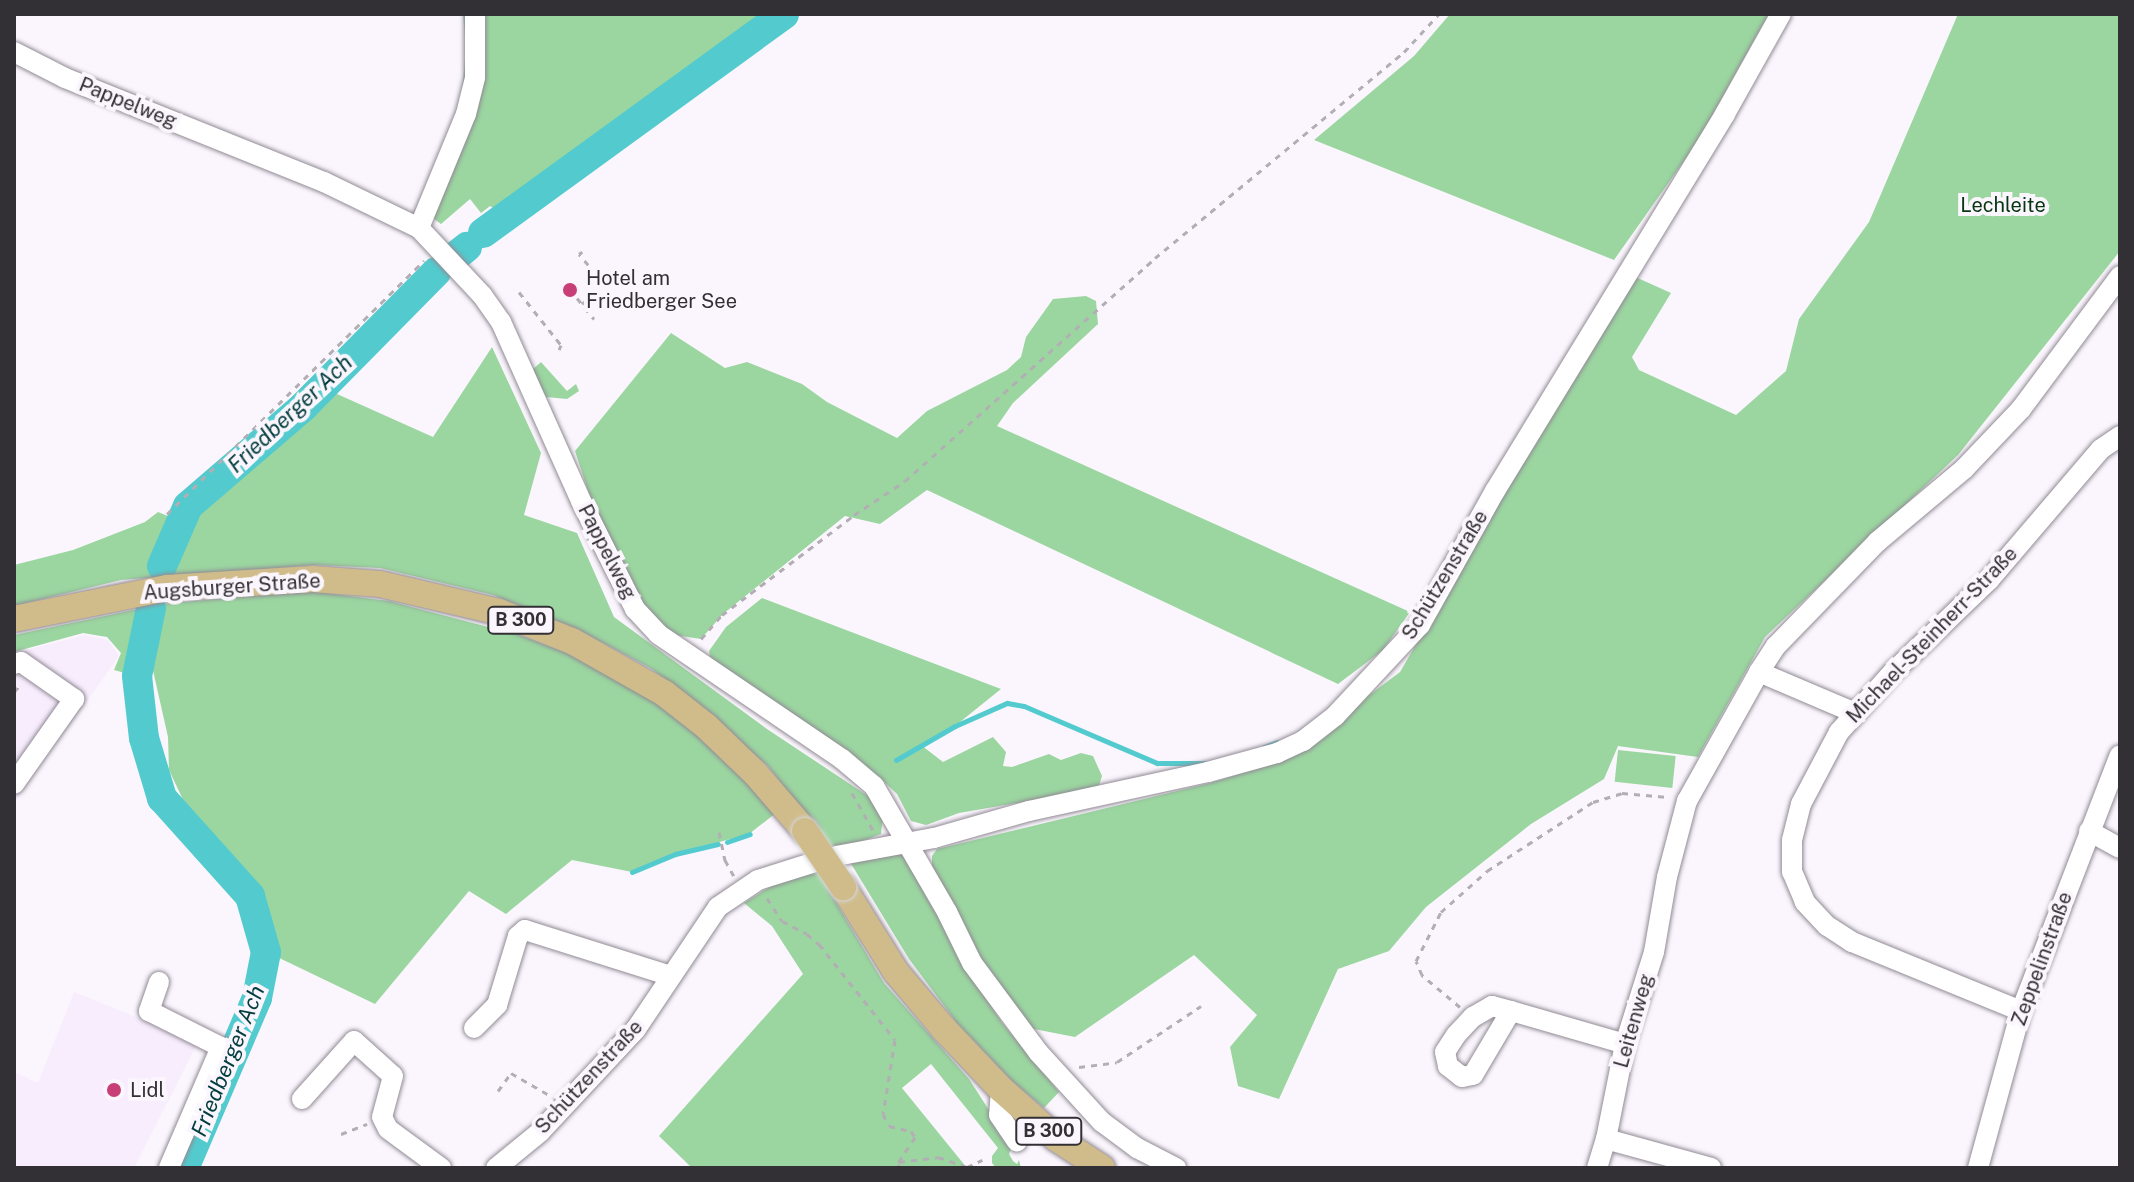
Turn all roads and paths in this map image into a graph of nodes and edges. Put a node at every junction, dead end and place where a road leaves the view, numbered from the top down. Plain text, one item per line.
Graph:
1 (475, 14) edge
2 (1439, 14) edge
3 (1781, 14) edge
4 (14, 52) edge
5 (419, 228) junction
6 (419, 251) dead end
7 (582, 252) dead end
8 (2120, 276) edge
9 (519, 292) dead end
10 (577, 298) dead end
11 (582, 304) junction
12 (594, 319) dead end
13 (559, 350) dead end
14 (2120, 436) edge
15 (167, 514) dead end
16 (14, 619) edge
17 (688, 654) junction
18 (14, 664) edge
19 (1759, 672) junction
20 (1855, 713) junction
21 (2120, 755) edge
22 (14, 784) edge
23 (849, 789) dead end
24 (1687, 801) junction
25 (2089, 831) junction
26 (719, 832) dead end
27 (905, 842) junction
28 (880, 847) junction
29 (2120, 848) edge
30 (836, 856) dead end
31 (812, 863) dead end
32 (750, 885) junction
33 (671, 976) junction
34 (159, 982) dead end
35 (1201, 1006) dead end
36 (1511, 1011) junction
37 (2021, 1011) junction
38 (1473, 1017) junction
39 (474, 1028) dead end
40 (1625, 1044) junction
41 (1074, 1066) dead end
42 (1001, 1089) junction
43 (498, 1091) dead end
44 (302, 1099) dead end
45 (566, 1105) junction
46 (382, 1117) junction
47 (341, 1134) dead end
48 (1606, 1139) junction
49 (1017, 1142) dead end
50 (982, 1160) dead end
51 (903, 1163) junction
52 (169, 1168) edge
53 (441, 1168) edge
54 (496, 1168) edge
55 (895, 1168) edge
56 (1102, 1168) edge
57 (1176, 1168) edge
58 (1597, 1168) edge
59 (1711, 1168) edge
60 (1978, 1168) edge

1 - 5 street
2 - 17 path
3 - 27 street, Schützenstraße
4 - 5 street, Pappelweg
5 - 17 street, Pappelweg
6 - 15 path
7 - 11 path
8 - 19 street, Leitenweg
9 - 13 path
10 - 11 path
11 - 12 path
14 - 20 street, Michael-Steinherr-Straße
16 - 42 main road, Augsburger Straße / B 300, bridge
17 - 27 street, Pappelweg
18 - 22 street
19 - 20 street
19 - 24 street, Leitenweg
20 - 37 street, Michael-Steinherr-Straße
21 - 25 street, Zeppelinstraße
23 - 28 path
24 - 38 path
24 - 40 street, Leitenweg
25 - 29 street
25 - 37 street, Zeppelinstraße
26 - 32 path
27 - 28 street, Schützenstraße
27 - 57 street, Pappelweg
28 - 30 street, Schützenstraße
31 - 32 street, Schützenstraße
32 - 33 street, Schützenstraße
32 - 51 path
33 - 39 street
33 - 45 street, Schützenstraße
34 - 52 street
35 - 41 path
36 - 38 street
36 - 38 street
36 - 40 street
37 - 60 street, Zeppelinstraße
40 - 48 street, Leitenweg
42 - 49 street
42 - 56 main road, B 300
43 - 45 path
44 - 46 street
45 - 54 street, Schützenstraße
46 - 47 path
46 - 53 street
48 - 58 street, Leitenweg
48 - 59 street
50 - 51 path
51 - 55 path

